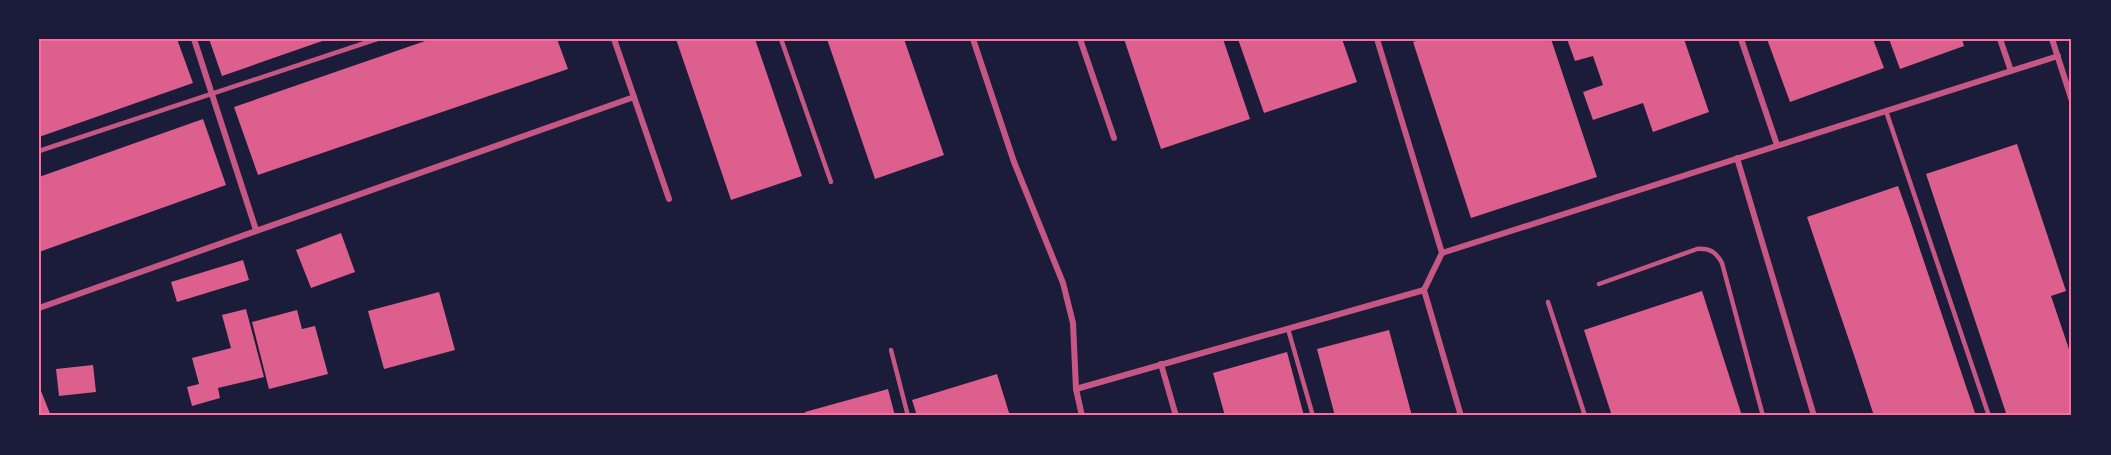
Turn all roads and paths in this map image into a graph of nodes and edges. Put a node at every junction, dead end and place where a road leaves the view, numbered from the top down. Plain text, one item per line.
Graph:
1 (194, 39) edge
2 (377, 39) edge
3 (614, 39) edge
4 (781, 39) edge
5 (973, 39) edge
6 (1080, 39) edge
7 (1377, 39) edge
8 (1741, 39) edge
9 (2000, 39) edge
10 (2052, 39) edge
11 (2058, 56) junction
12 (2011, 71) junction
13 (211, 93) junction
14 (634, 97) junction
15 (2072, 100) edge
16 (1886, 111) junction
17 (1114, 138) dead end
18 (1777, 145) junction
19 (39, 151) edge
20 (1737, 158) junction
21 (831, 182) dead end
22 (669, 199) dead end
23 (256, 230) junction
24 (1442, 253) junction
25 (1599, 284) dead end
26 (1424, 290) junction
27 (1548, 302) dead end
28 (39, 308) edge
29 (1288, 328) junction
30 (891, 350) dead end
31 (1161, 364) junction
32 (1076, 389) junction
33 (908, 416) edge
34 (1082, 416) edge
35 (1176, 416) edge
36 (1313, 416) edge
37 (1461, 416) edge
38 (1586, 416) edge
39 (1763, 416) edge
40 (1815, 416) edge
41 (1989, 416) edge

1 - 13 street
2 - 13 lane
3 - 14 street
4 - 21 lane
5 - 32 street
6 - 17 street
7 - 24 street
8 - 18 street
9 - 12 street
10 - 11 street
11 - 12 street
11 - 15 street
12 - 16 street
13 - 19 lane
13 - 23 street
14 - 22 street
14 - 23 street
16 - 18 street
16 - 41 lane
18 - 20 street
20 - 24 street
20 - 40 street
23 - 28 street
24 - 26 street
25 - 39 lane
26 - 29 street
26 - 37 street
27 - 38 lane
29 - 31 street
29 - 36 lane
30 - 33 lane
31 - 32 street
31 - 35 street
32 - 34 street

